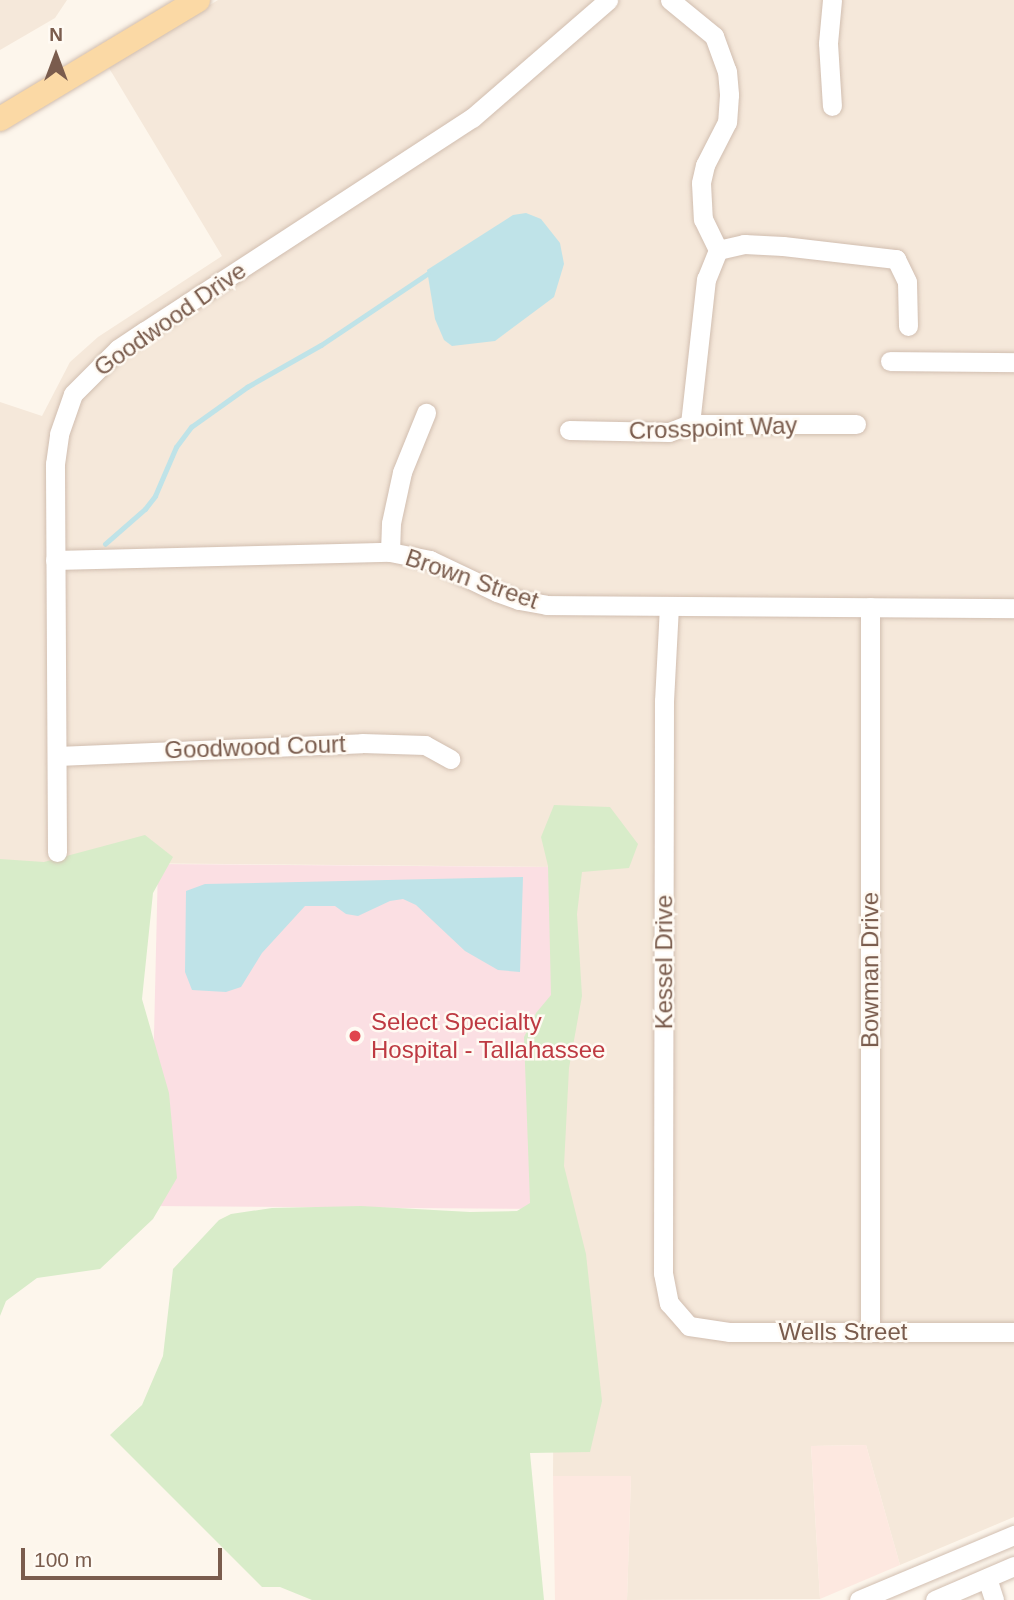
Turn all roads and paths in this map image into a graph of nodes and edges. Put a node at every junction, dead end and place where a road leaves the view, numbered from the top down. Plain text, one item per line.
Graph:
1 (198, 0) edge
2 (608, 0) edge
3 (670, 0) edge
4 (832, 0) edge
5 (832, 106) dead end
6 (0, 119) edge
7 (718, 250) junction
8 (908, 326) dead end
9 (890, 361) dead end
10 (1014, 362) edge
11 (426, 413) dead end
12 (690, 424) junction
13 (856, 424) dead end
14 (569, 430) dead end
15 (390, 552) junction
16 (55, 560) junction
17 (668, 606) junction
18 (870, 607) junction
19 (1014, 608) edge
20 (57, 756) junction
21 (450, 759) dead end
22 (57, 852) dead end
23 (676, 1314) joint
24 (870, 1332) junction
25 (1014, 1332) edge
26 (1014, 1535) edge
27 (1014, 1566) edge
28 (987, 1578) junction
29 (859, 1600) edge
30 (935, 1600) edge
31 (993, 1600) edge

1 - 6 main road
2 - 16 street, Goodwood Drive
3 - 7 street
4 - 5 street
7 - 8 street
7 - 12 street
9 - 10 street
11 - 15 street
12 - 13 street, Crosspoint Way
12 - 14 street, Crosspoint Way
15 - 16 street, Brown Street
15 - 17 street, Brown Street
16 - 20 street, Goodwood Drive
17 - 18 street, Brown Street
17 - 23 street, Kessel Drive
18 - 19 street, Brown Street
18 - 24 street, Bowman Drive
20 - 21 street, Goodwood Court
20 - 22 street, Goodwood Drive
23 - 24 street, Wells Street
24 - 25 street, Wells Street
26 - 29 street
27 - 28 street
28 - 30 street
28 - 31 street

